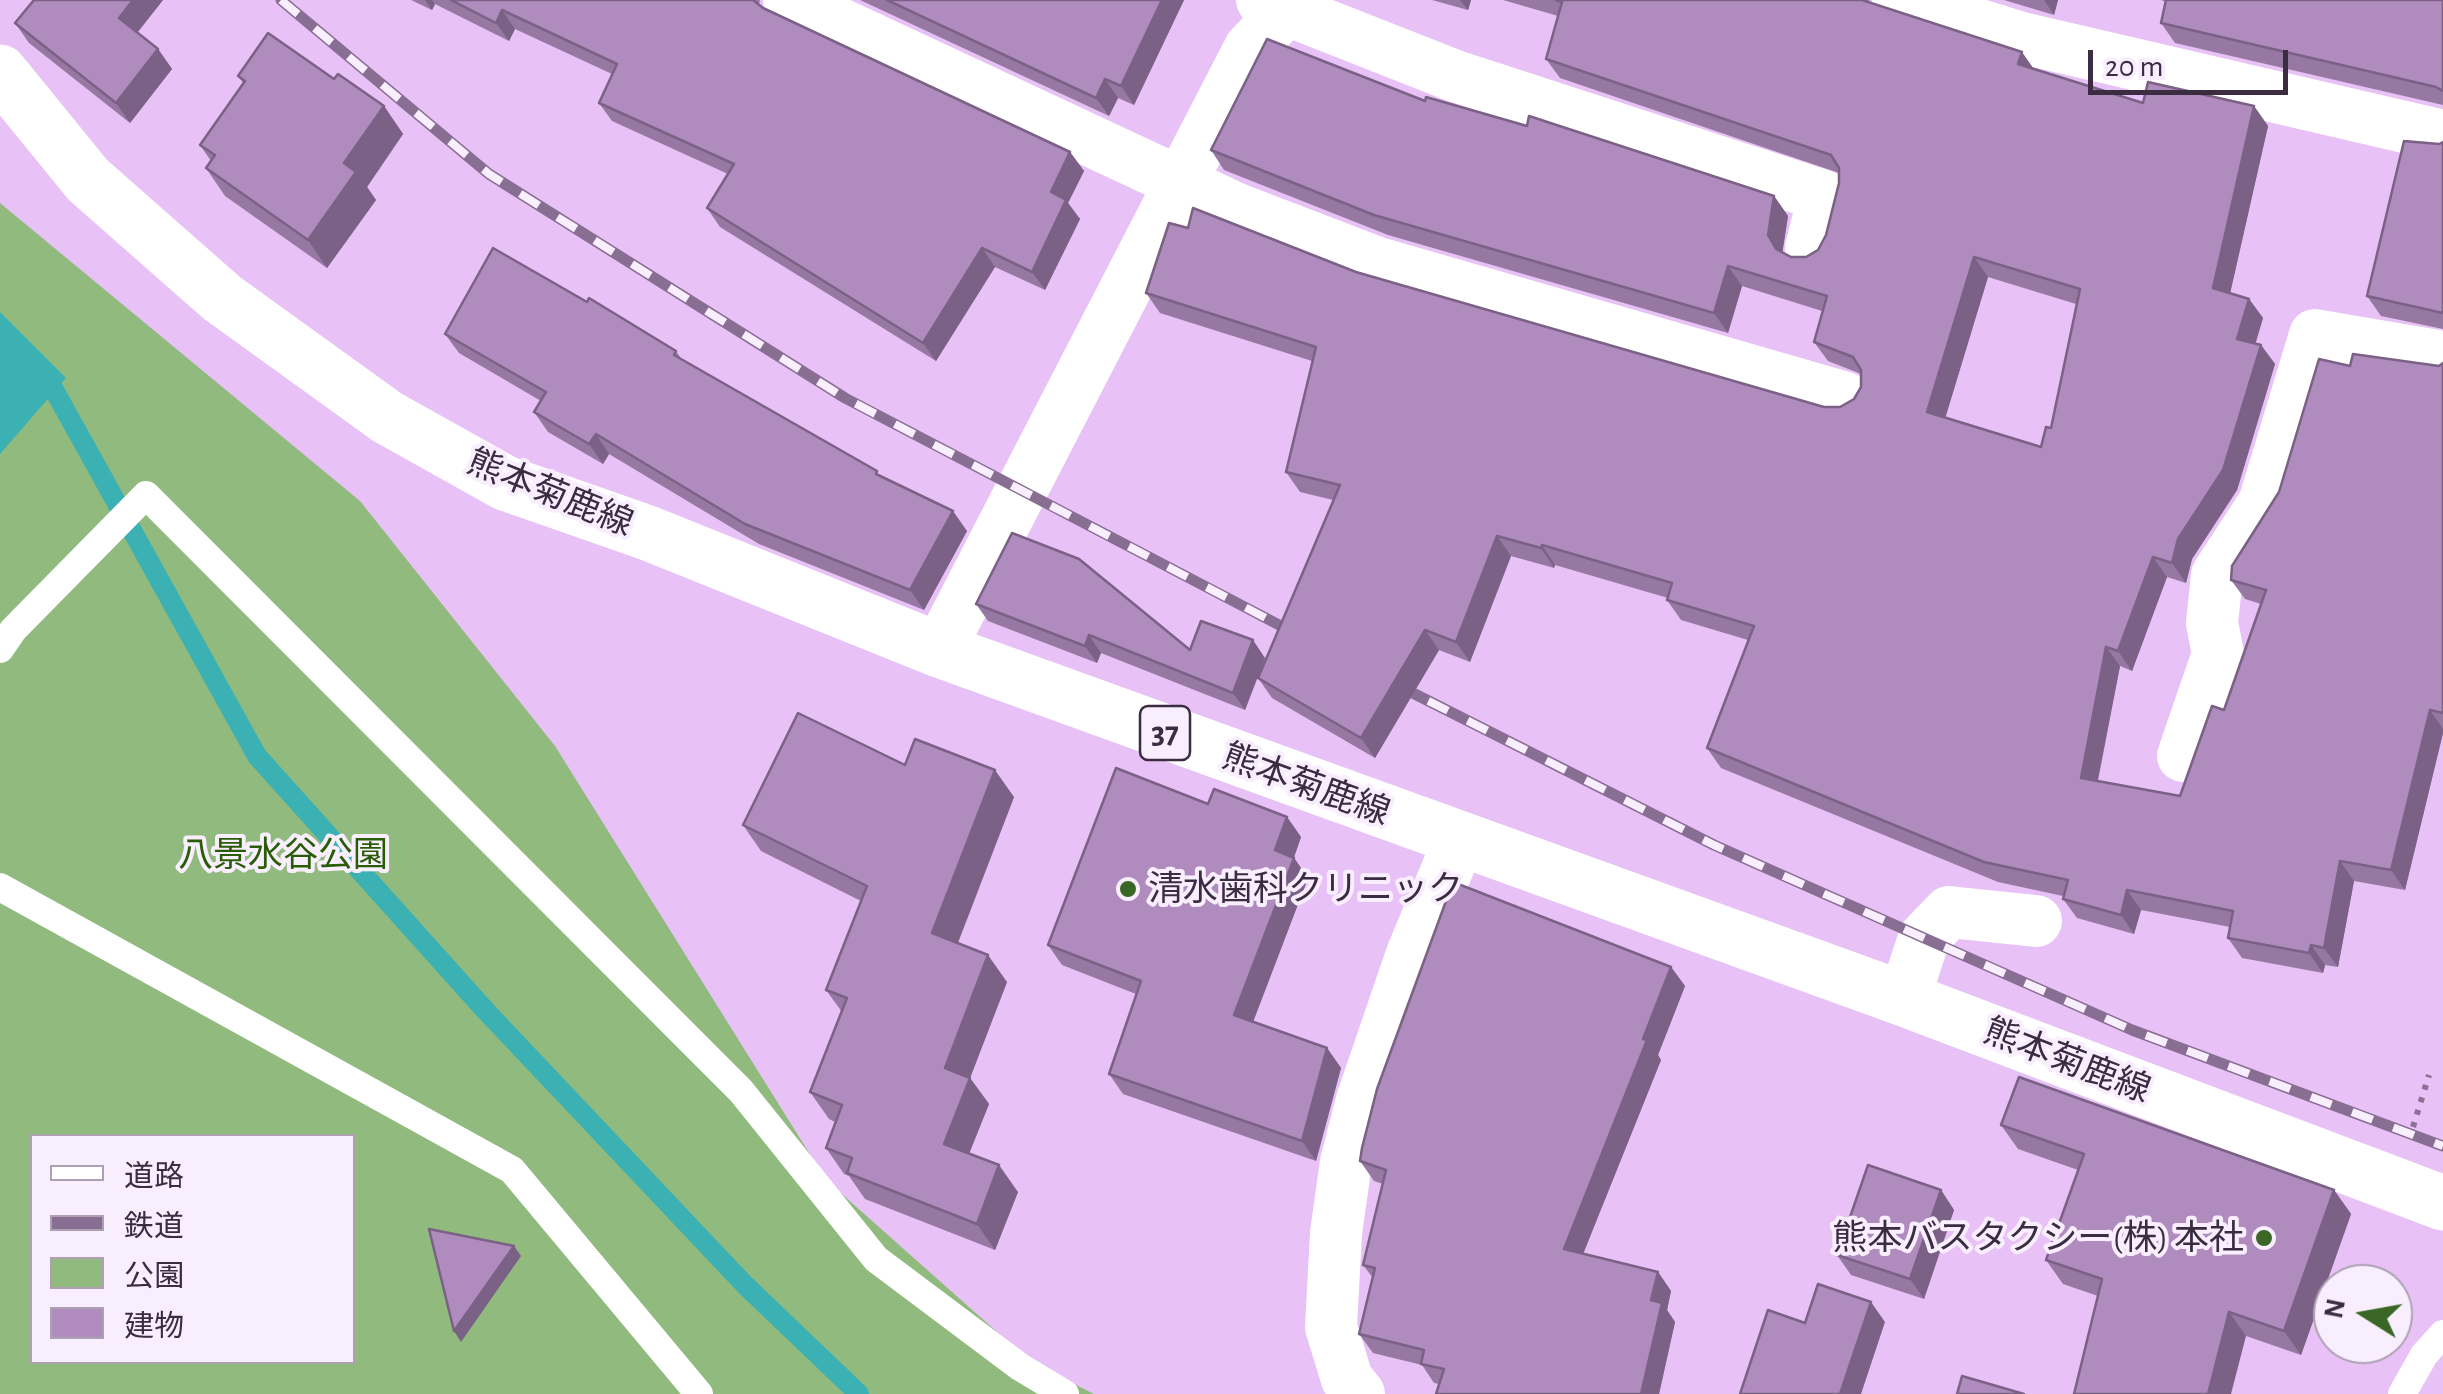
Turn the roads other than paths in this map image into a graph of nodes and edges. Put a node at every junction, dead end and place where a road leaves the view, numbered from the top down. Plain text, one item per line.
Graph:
1 (789, 0) edge
2 (1898, 0) edge
3 (1281, 3) edge
4 (0, 72) edge
5 (2443, 136) edge
6 (1182, 182) junction
7 (1811, 248) dead end
8 (2443, 357) edge
9 (1846, 398) edge
10 (0, 649) edge
11 (940, 650) junction
12 (2183, 756) dead end
13 (1458, 841) junction
14 (0, 887) edge
15 (2036, 921) dead end
16 (1904, 999) junction
17 (2443, 1204) edge
18 (2443, 1334) edge
19 (700, 1394) edge
20 (1065, 1394) edge
21 (1360, 1394) edge
22 (2402, 1394) edge

1 - 6 street
2 - 5 street
3 - 6 street
3 - 7 street
4 - 11 main road, 熊本菊鹿線 / 37
6 - 9 street
6 - 11 street
8 - 12 street
10 - 20 lane
11 - 13 main road, 熊本菊鹿線 / 37
13 - 16 main road, 熊本菊鹿線 / 37
13 - 21 street
14 - 19 lane
15 - 16 street
16 - 17 main road, 熊本菊鹿線 / 37
18 - 22 lane

